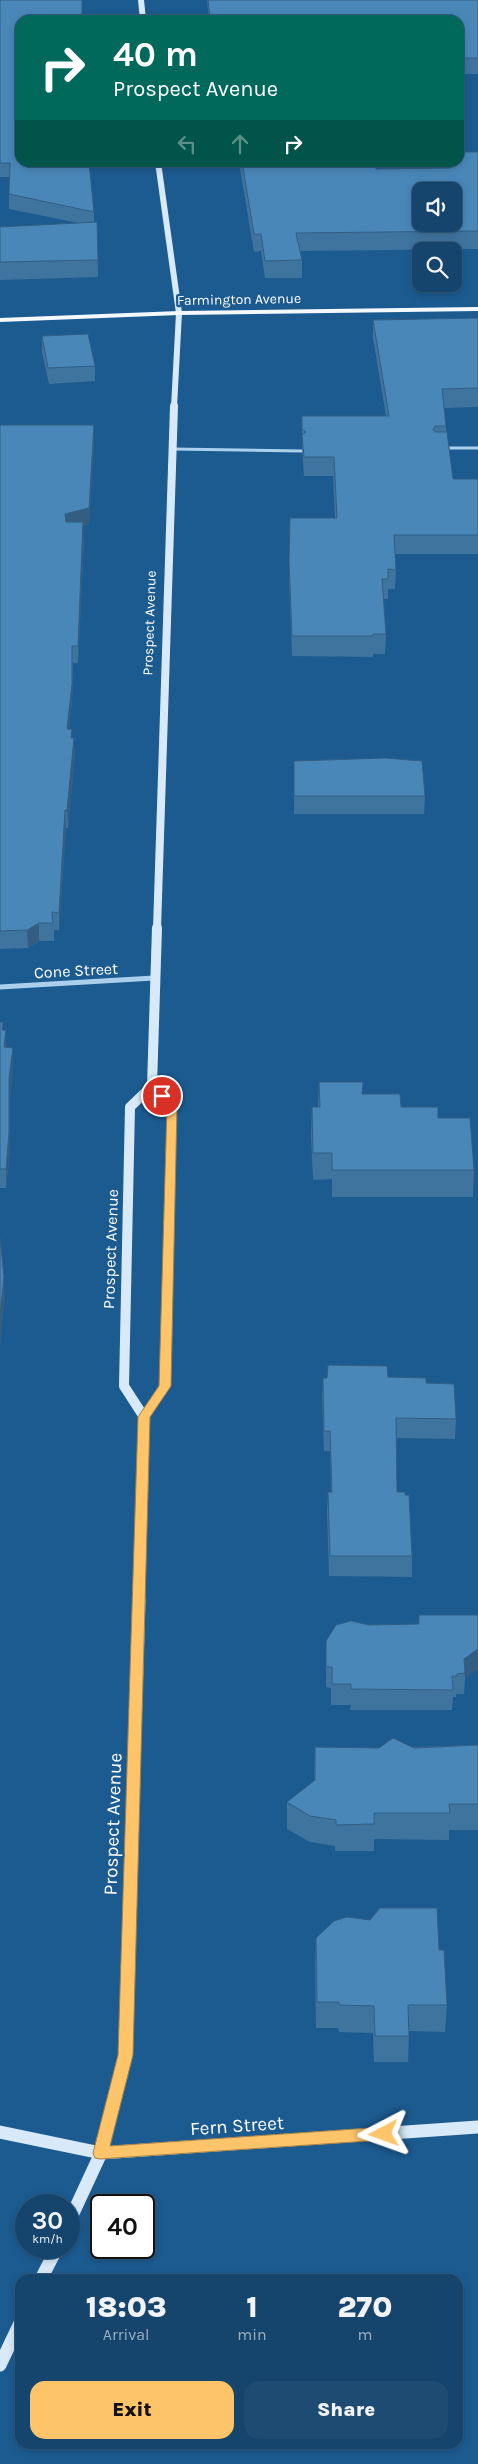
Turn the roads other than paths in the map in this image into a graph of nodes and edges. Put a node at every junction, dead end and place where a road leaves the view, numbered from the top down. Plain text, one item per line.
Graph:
1 (141, 0) edge
2 (142, 15) edge
3 (159, 167) edge
4 (478, 310) edge
5 (179, 313) junction
6 (0, 320) edge
7 (444, 448) edge
8 (478, 448) edge
9 (172, 449) junction
10 (302, 450) edge
11 (154, 978) junction
12 (0, 987) edge
13 (152, 1086) junction
14 (144, 1417) junction
15 (478, 2127) edge
16 (0, 2132) edge
17 (100, 2153) junction
18 (80, 2198) edge
19 (51, 2259) edge
20 (43, 2274) edge
21 (15, 2334) edge
22 (0, 2365) edge

1 - 2 main road
3 - 5 main road, Prospect Avenue
4 - 5 main road, Farmington Avenue
5 - 6 main road, Farmington Avenue
5 - 9 main road, Prospect Avenue
7 - 8 lane
9 - 10 lane
9 - 11 main road, Prospect Avenue
11 - 12 street, Cone Street
11 - 13 main road, Prospect Avenue
13 - 14 main road
13 - 14 main road, Prospect Avenue
14 - 17 main road, Prospect Avenue
15 - 17 main road, Fern Street
16 - 17 main road, Fern Street
17 - 18 main road, Prospect Avenue
19 - 20 main road
21 - 22 main road

